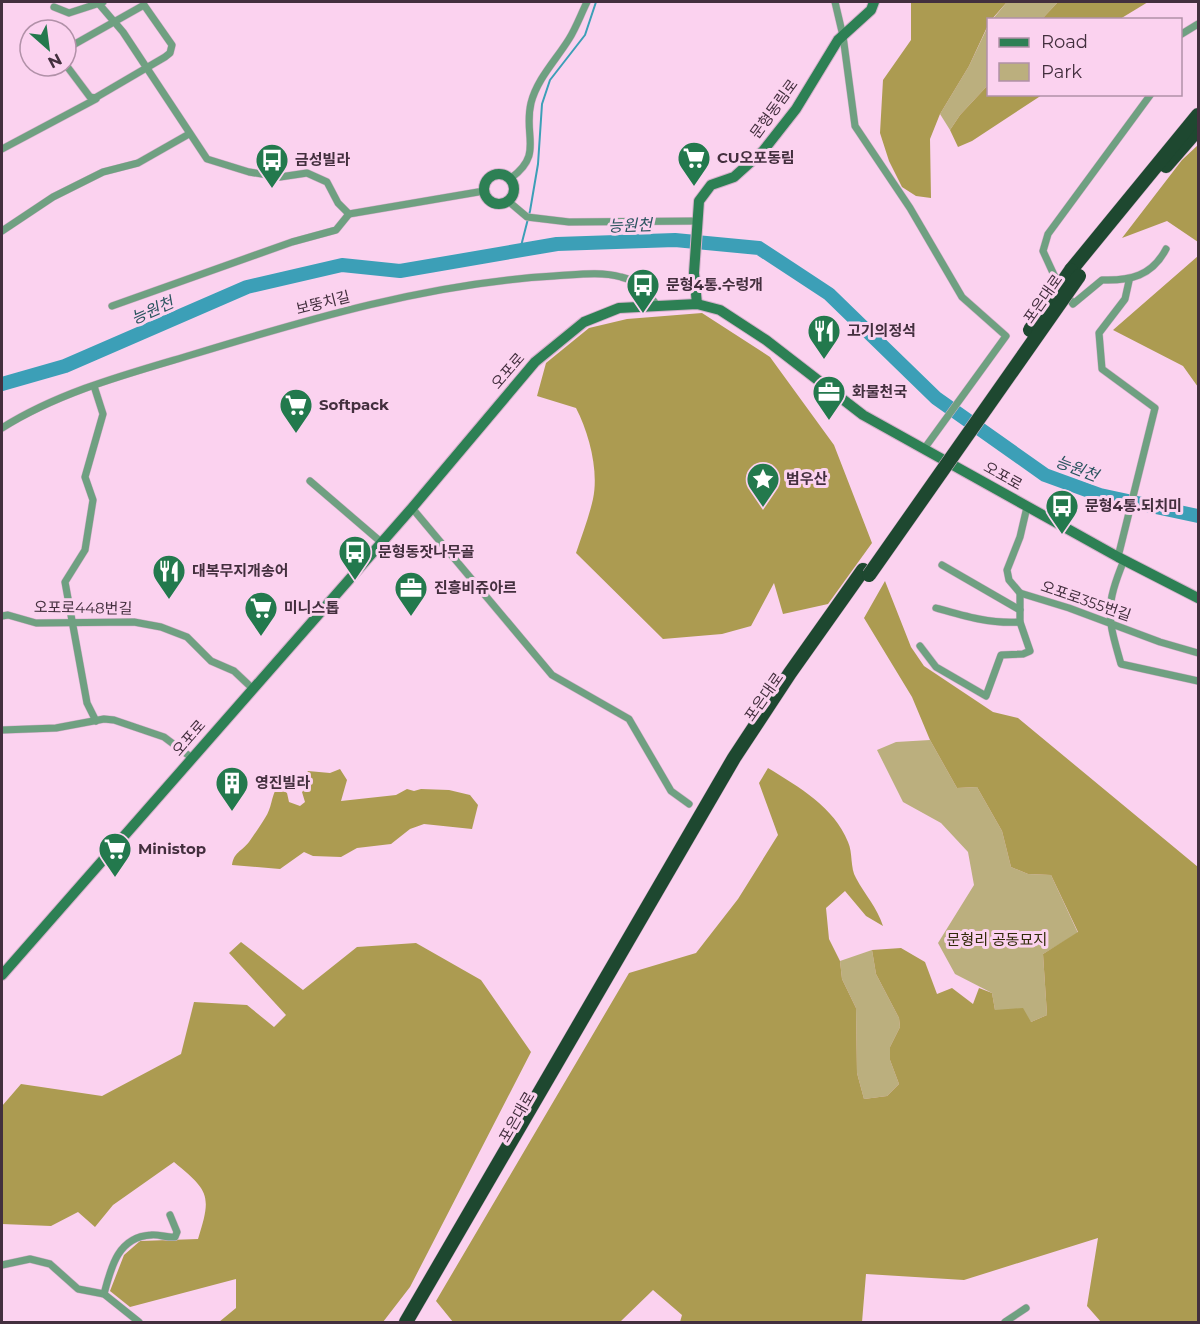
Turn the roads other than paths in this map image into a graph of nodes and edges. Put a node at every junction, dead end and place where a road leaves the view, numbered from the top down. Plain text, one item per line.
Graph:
1 (587, 2) edge
2 (835, 2) edge
3 (874, 2) edge
4 (101, 3) edge
5 (54, 7) dead end
6 (114, 21) junction
7 (1198, 24) edge
8 (1182, 34) edge
9 (843, 36) junction
10 (78, 43) edge
11 (147, 69) junction
12 (76, 78) edge
13 (1149, 96) edge
14 (98, 98) junction
15 (1198, 104) edge
16 (1198, 115) edge
17 (1198, 129) edge
18 (189, 134) junction
19 (2, 149) edge
20 (511, 178) junction
21 (484, 191) junction
22 (1132, 193) junction
23 (508, 201) junction
24 (349, 214) junction
25 (698, 222) junction
26 (2, 231) edge
27 (1166, 249) dead end
28 (1075, 273) junction
29 (1129, 281) junction
30 (656, 304) junction
31 (697, 304) junction
32 (112, 306) dead end
33 (94, 386) junction
34 (2, 428) edge
35 (924, 449) junction
36 (310, 481) dead end
37 (1027, 507) junction
38 (412, 508) junction
39 (381, 542) junction
40 (1121, 558) junction
41 (942, 565) dead end
42 (866, 573) junction
43 (1020, 593) junction
44 (1198, 598) edge
45 (936, 608) dead end
46 (1020, 610) junction
47 (2, 616) edge
48 (72, 621) junction
49 (1020, 622) junction
50 (1109, 623) junction
51 (920, 646) dead end
52 (1198, 653) edge
53 (1198, 681) edge
54 (252, 688) junction
55 (96, 721) junction
56 (2, 730) edge
57 (192, 758) junction
58 (689, 804) dead end
59 (2, 975) edge
60 (170, 1215) dead end
61 (2, 1265) edge
62 (104, 1294) junction
63 (1026, 1308) dead end
64 (139, 1323) edge
65 (406, 1323) edge
66 (415, 1323) edge
67 (1005, 1323) edge

1 - 20 street
2 - 9 street
3 - 9 street, 문형동림로
4 - 5 street
4 - 6 street
6 - 10 street
6 - 11 street
6 - 11 street
7 - 8 street
9 - 25 street, 문형동림로
9 - 35 street
11 - 14 street
11 - 18 street
12 - 14 street
13 - 29 street
14 - 19 street
15 - 22 highway
16 - 22 highway, 포은대로
17 - 28 highway, 포은대로
18 - 24 street
18 - 26 street
20 - 21 street
20 - 23 street
21 - 23 street
21 - 24 street
22 - 28 highway, 포은대로
23 - 25 street
24 - 32 street
25 - 31 street, 문형동림로
27 - 29 street
28 - 42 highway, bridge
29 - 40 street
30 - 31 street, 오포로
30 - 33 street, 보뚱치길
30 - 38 street, 오포로
31 - 35 street, 오포로
33 - 34 street, 보뚱치길
33 - 48 street
35 - 37 street, 오포로
36 - 39 street
37 - 40 street, 오포로
37 - 43 street, 오포로355번길
38 - 39 street, 오포로
38 - 58 street
39 - 54 street, 오포로
40 - 44 street, 오포로
40 - 50 street
41 - 46 street
42 - 65 highway, 포은대로
42 - 66 highway, 포은대로
43 - 46 street
43 - 50 street, 오포로355번길
45 - 49 street
46 - 49 street
47 - 48 street, 오포로448번길
48 - 54 street, 오포로448번길
48 - 55 street
49 - 51 street
50 - 52 street, 오포로355번길
50 - 53 street
54 - 57 street, 오포로
55 - 56 street
55 - 57 street
57 - 59 street, 오포로
60 - 62 street
61 - 62 street
62 - 64 street
63 - 67 street

